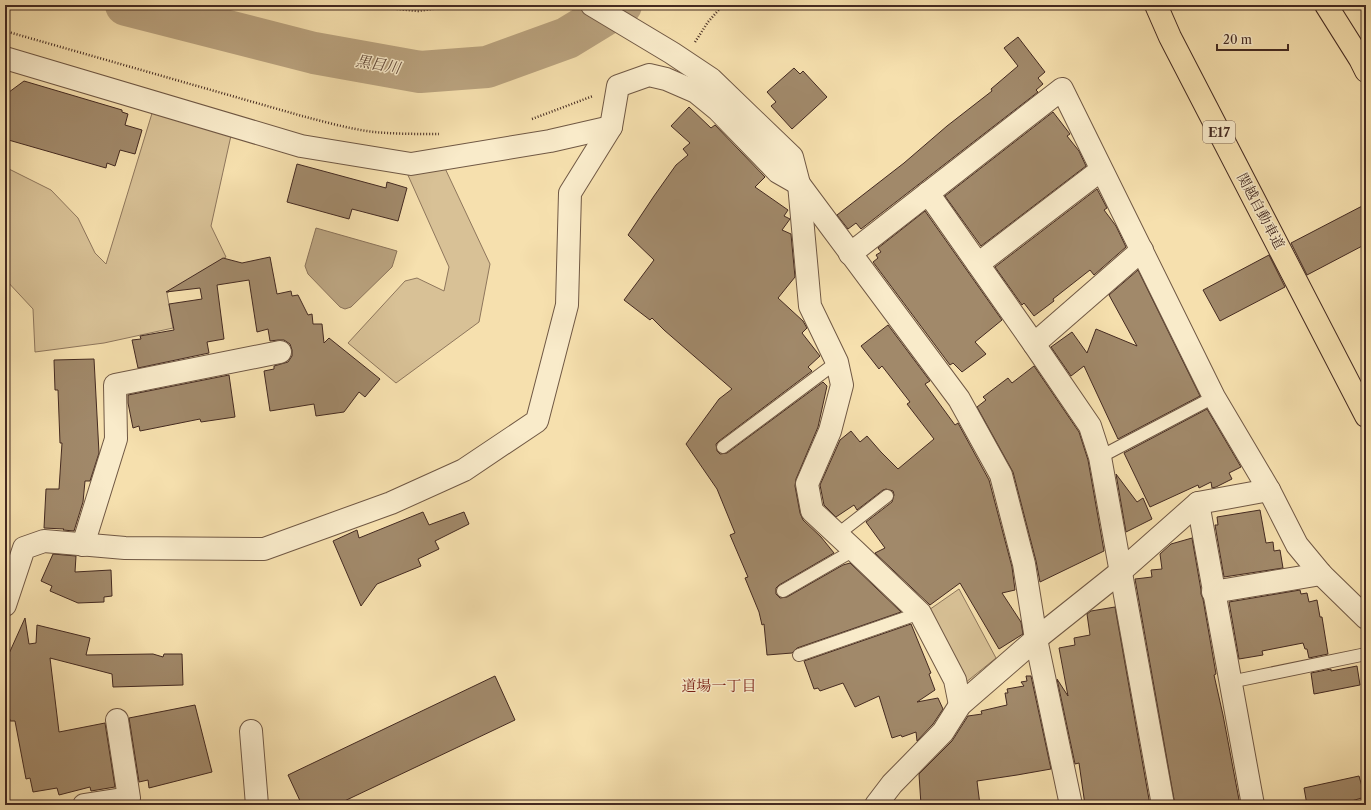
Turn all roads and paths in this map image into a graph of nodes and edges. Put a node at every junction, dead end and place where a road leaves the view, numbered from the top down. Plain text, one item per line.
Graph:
1 (355, 5) edge
2 (461, 5) edge
3 (592, 5) edge
4 (723, 5) edge
5 (1156, 5) edge
6 (1326, 5) edge
7 (5, 31) edge
8 (5, 58) edge
9 (678, 58) junction
10 (1366, 71) edge
11 (618, 86) junction
12 (531, 120) dead end
13 (610, 127) junction
14 (446, 134) dead end
15 (1102, 170) junction
16 (799, 184) junction
17 (928, 194) junction
18 (1142, 250) junction
19 (850, 254) junction
20 (978, 264) junction
21 (1034, 344) junction
22 (280, 352) dead end
23 (837, 362) junction
24 (1214, 397) junction
25 (1366, 416) edge
26 (723, 447) dead end
27 (1100, 457) junction
28 (1269, 490) junction
29 (887, 496) dead end
30 (1198, 503) junction
31 (838, 534) junction
32 (83, 545) junction
33 (854, 550) junction
34 (1120, 572) junction
35 (1321, 574) junction
36 (783, 591) dead end
37 (1213, 592) junction
38 (7, 594) edge
39 (920, 613) junction
40 (1366, 618) edge
41 (1036, 639) junction
42 (798, 654) dead end
43 (1366, 654) edge
44 (1230, 682) junction
45 (960, 705) junction
46 (117, 720) dead end
47 (251, 730) dead end
48 (84, 805) edge
49 (257, 805) edge
50 (876, 805) edge
51 (1071, 805) edge
52 (1163, 805) edge
53 (1252, 805) edge

1 - 2 path
3 - 9 street
4 - 9 path
5 - 25 highway, 関越自動車道 / E17
6 - 10 highway
7 - 14 path
8 - 13 street
9 - 16 street
11 - 12 path
11 - 13 street
11 - 16 street
13 - 32 street
15 - 17 street
15 - 18 street
15 - 20 street
16 - 19 street
16 - 23 street
17 - 19 street
17 - 20 street
18 - 21 street
18 - 24 street
19 - 41 street
20 - 21 street
21 - 27 street
22 - 32 street
23 - 26 lane
23 - 31 street
24 - 27 lane
24 - 28 street
27 - 34 street
28 - 30 street
28 - 35 street
29 - 31 lane
30 - 34 street
30 - 37 street
31 - 33 street
32 - 38 street
33 - 36 lane
33 - 39 street
34 - 41 street
34 - 52 street
35 - 37 street
35 - 40 street
37 - 44 street
39 - 42 lane
39 - 45 street
41 - 45 street
41 - 51 street
43 - 44 lane
44 - 53 street
45 - 50 street
46 - 48 street
47 - 49 street

